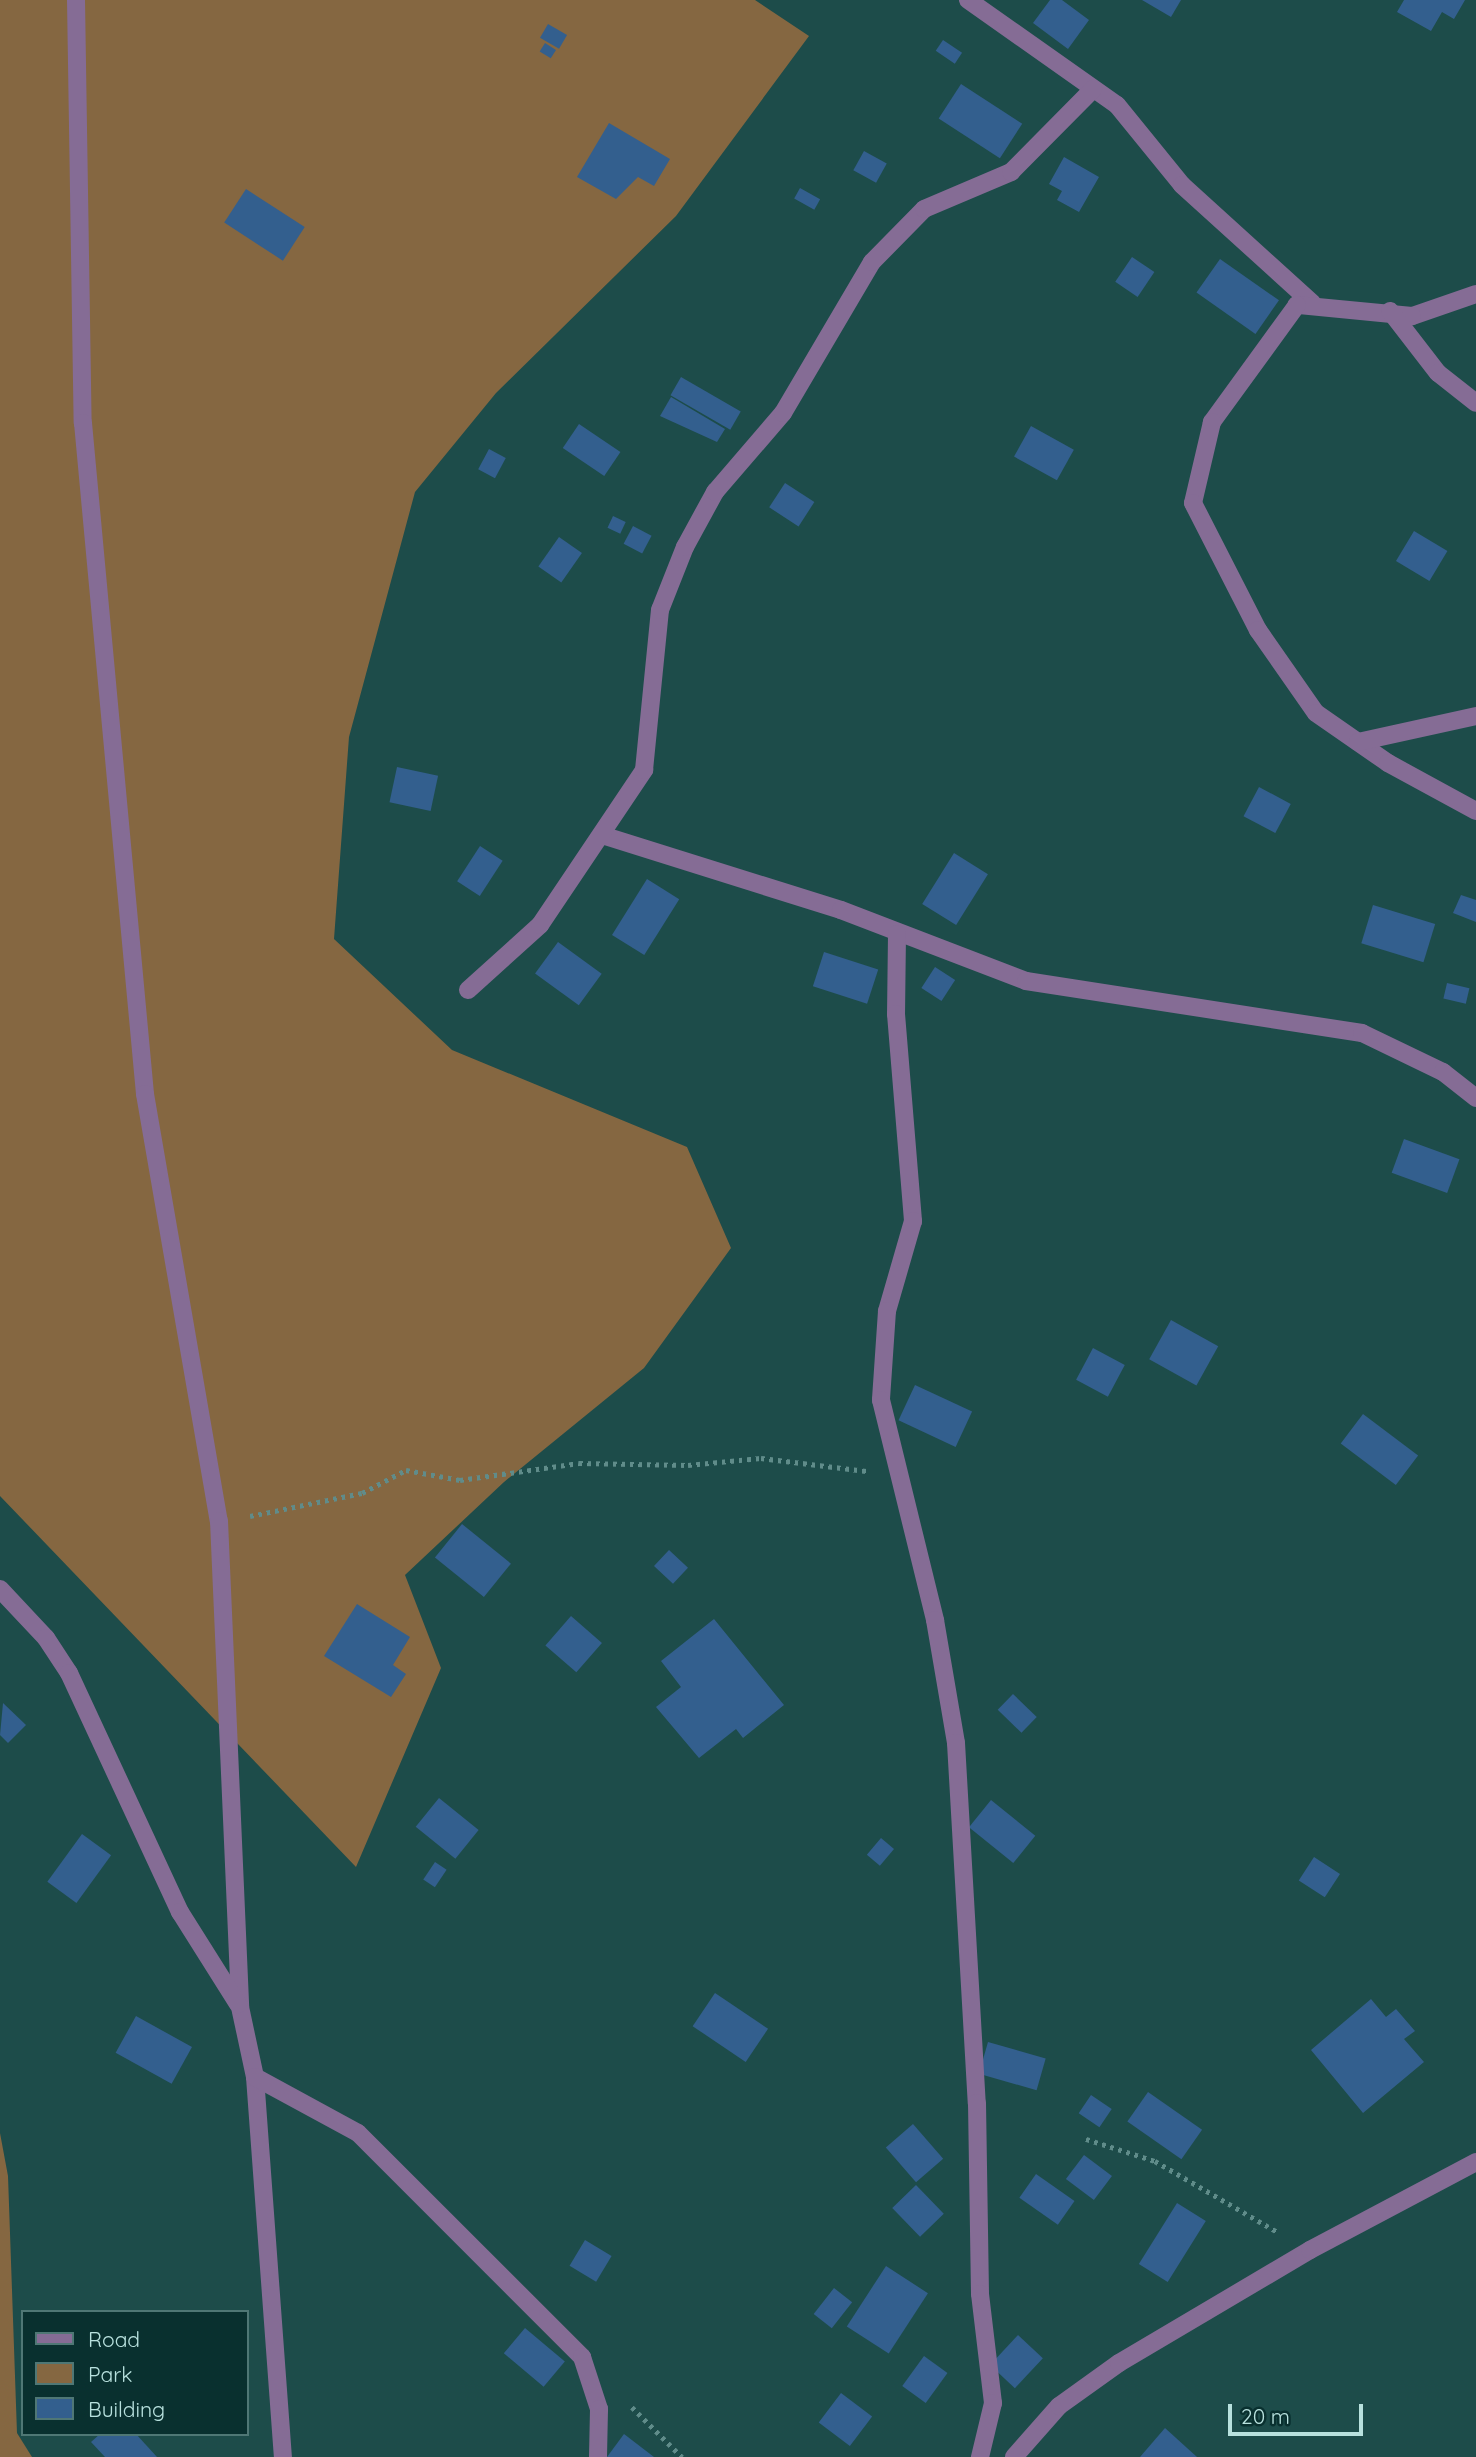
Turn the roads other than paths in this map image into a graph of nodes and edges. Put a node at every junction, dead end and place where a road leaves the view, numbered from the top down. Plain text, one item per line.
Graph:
1 (76, 0) edge
2 (968, 0) edge
3 (1093, 89) junction
4 (1476, 294) edge
5 (1312, 303) junction
6 (1390, 312) junction
7 (1476, 403) edge
8 (1476, 716) edge
9 (1358, 742) junction
10 (1476, 811) edge
11 (604, 836) junction
12 (897, 934) junction
13 (468, 990) dead end
14 (1476, 1098) edge
15 (0, 1589) edge
16 (240, 2007) junction
17 (255, 2077) junction
18 (1476, 2162) edge
19 (283, 2457) edge
20 (598, 2457) edge
21 (980, 2457) edge
22 (1014, 2457) edge

1 - 16 street
2 - 3 street
3 - 5 street
3 - 11 street
4 - 6 street
5 - 6 street
5 - 9 street
6 - 7 street
8 - 9 street
9 - 10 street
11 - 12 street
11 - 13 street
12 - 14 street
12 - 21 street
15 - 16 street
16 - 17 street
17 - 19 street
17 - 20 street
18 - 22 street

